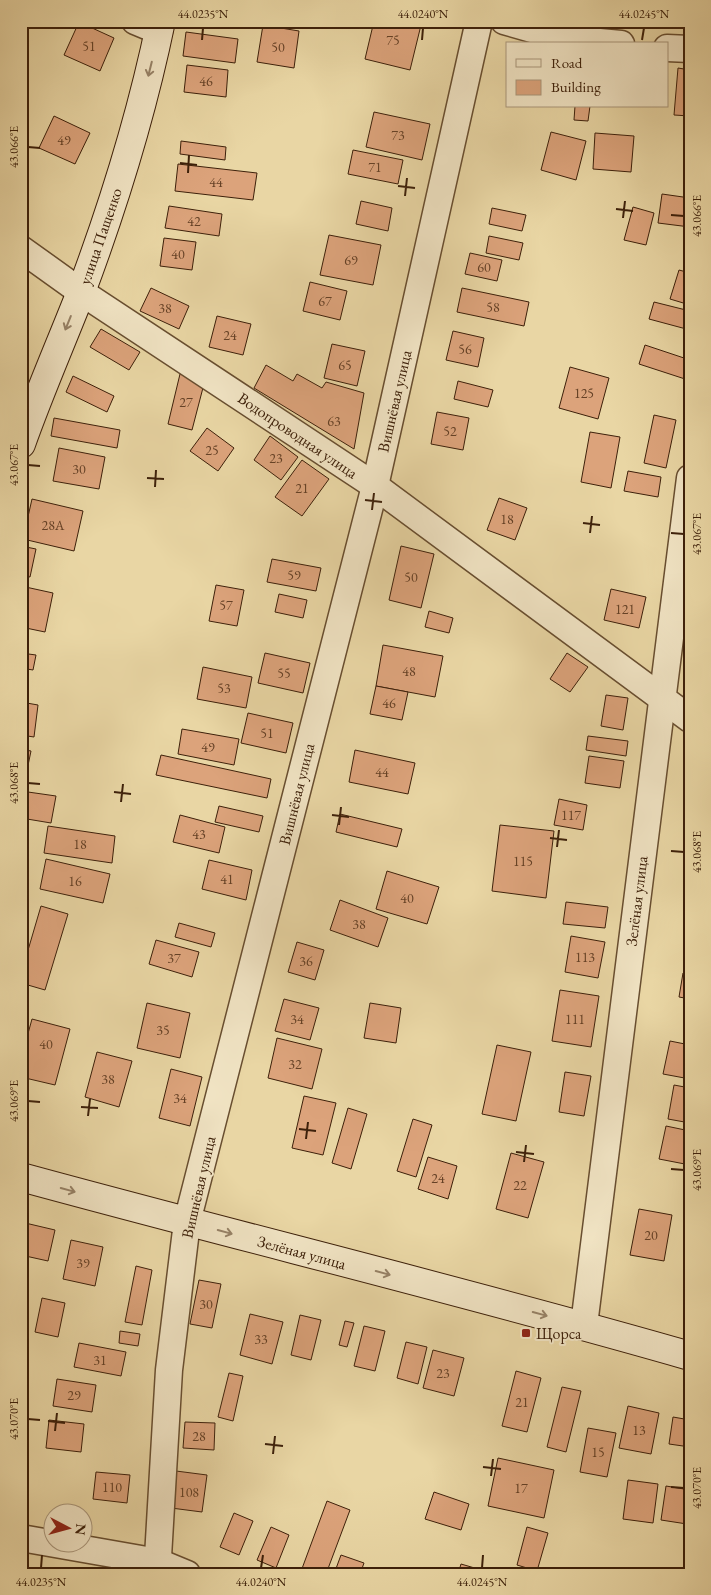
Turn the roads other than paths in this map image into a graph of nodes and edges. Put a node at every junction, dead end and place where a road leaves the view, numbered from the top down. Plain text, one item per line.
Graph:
1 (478, 21) edge
2 (504, 21) edge
3 (152, 25) edge
4 (599, 42) edge
5 (668, 48) edge
6 (690, 49) edge
7 (21, 249) edge
8 (81, 292) junction
9 (27, 409) edge
10 (21, 444) edge
11 (690, 478) edge
12 (374, 486) junction
13 (661, 698) junction
14 (690, 718) edge
15 (21, 1177) edge
16 (187, 1222) junction
17 (584, 1325) junction
18 (690, 1356) edge
19 (21, 1538) edge
20 (158, 1568) edge
21 (186, 1574) edge

1 - 12 street, Вишнёвая улица
2 - 4 street
3 -> 8 street, улица Пащенко
5 - 6 street
7 - 8 street, Водопроводная улица
8 -> 9 street, улица Пащенко
8 - 12 street, Водопроводная улица
9 - 10 street, улица Пащенко
11 - 13 street, Зелёная улица
12 - 13 street, Водопроводная улица
12 - 16 street, Вишнёвая улица
13 - 14 street, Водопроводная улица
13 - 17 street, Зелёная улица
15 -> 16 street, Зелёная улица
16 -> 17 street, Зелёная улица
16 - 20 street, Вишнёвая улица
17 - 18 street, Зелёная улица
19 - 20 street
20 - 21 street

